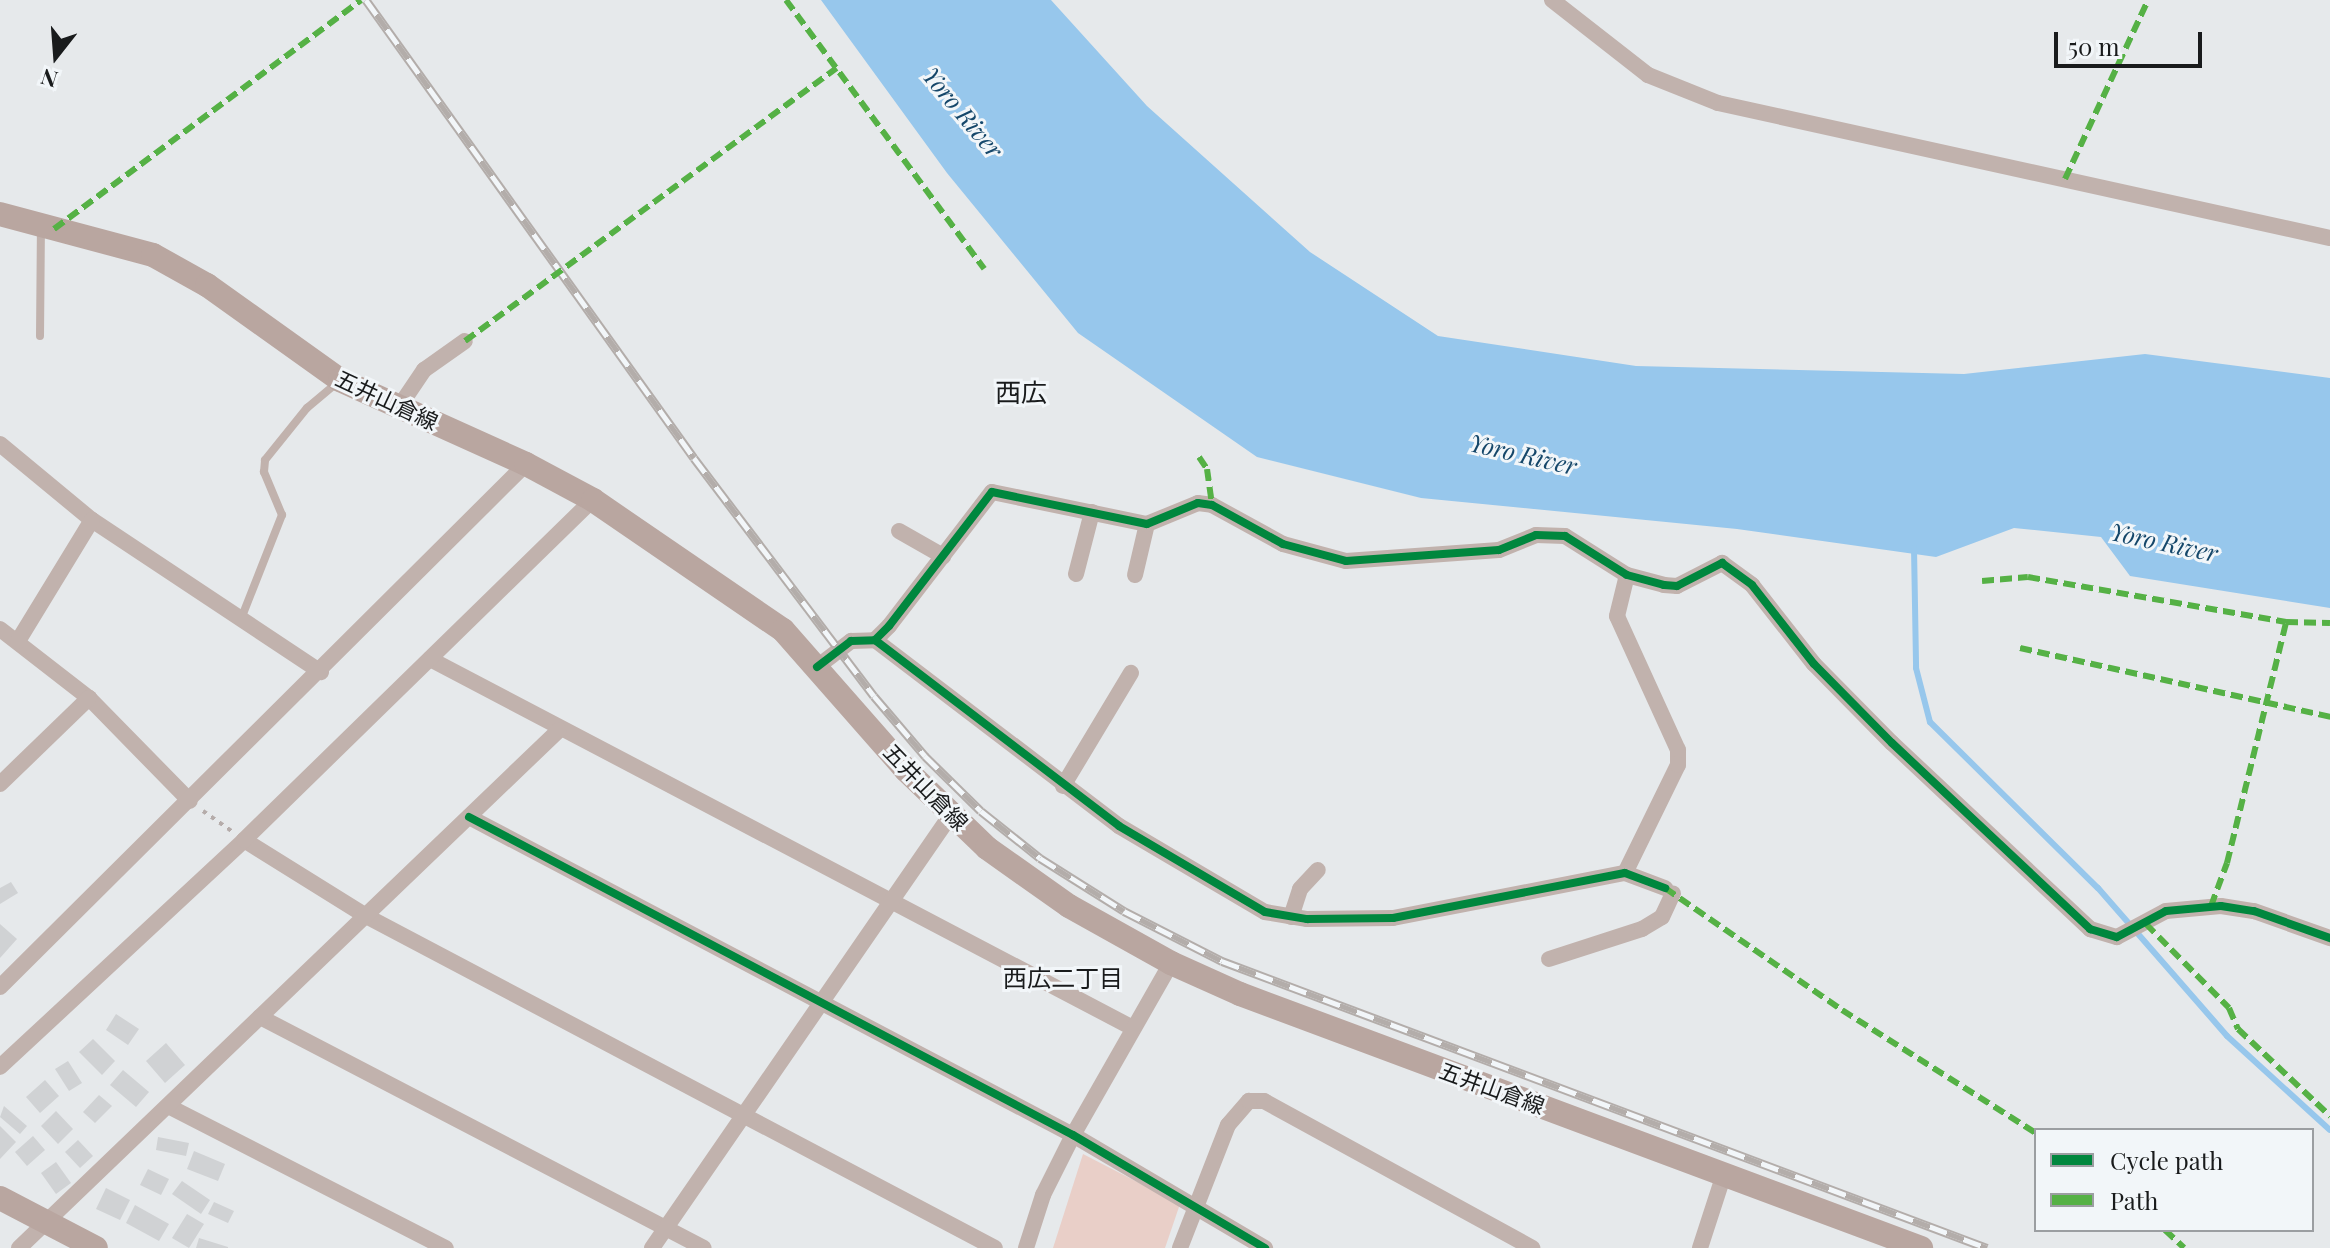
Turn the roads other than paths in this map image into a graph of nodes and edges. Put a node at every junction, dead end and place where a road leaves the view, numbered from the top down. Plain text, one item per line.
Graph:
1 (1552, 0) edge
2 (0, 214) edge
3 (41, 225) junction
4 (2330, 238) edge
5 (40, 336) dead end
6 (465, 341) dead end
7 (340, 380) junction
8 (399, 407) junction
9 (0, 444) edge
10 (526, 464) junction
11 (593, 500) junction
12 (1092, 512) junction
13 (92, 520) junction
14 (1147, 524) junction
15 (899, 531) dead end
16 (943, 556) junction
17 (1076, 574) dead end
18 (1135, 575) dead end
19 (1627, 575) junction
20 (241, 620) junction
21 (0, 629) edge
22 (875, 640) junction
23 (18, 641) junction
24 (430, 659) junction
25 (817, 667) junction
26 (321, 672) junction
27 (1131, 673) dead end
28 (89, 698) junction
29 (559, 730) junction
30 (3, 777) edge
31 (1063, 786) junction
32 (190, 801) junction
33 (950, 816) junction
34 (469, 817) junction
35 (244, 840) junction
36 (1318, 870) dead end
37 (1625, 873) junction
38 (894, 903) junction
39 (366, 916) junction
40 (1291, 917) junction
41 (2330, 938) edge
42 (1549, 959) dead end
43 (1171, 963) junction
44 (0, 987) edge
45 (821, 1004) junction
46 (260, 1017) junction
47 (1131, 1027) junction
48 (0, 1067) edge
49 (168, 1106) junction
50 (742, 1114) junction
51 (1073, 1135) junction
52 (1724, 1174) junction
53 (0, 1198) edge
54 (1193, 1210) junction
55 (47, 1222) junction
56 (665, 1228) junction
57 (19, 1248) edge
58 (96, 1248) edge
59 (446, 1248) edge
60 (652, 1248) edge
61 (704, 1248) edge
62 (995, 1248) edge
63 (1026, 1248) edge
64 (1180, 1248) edge
65 (1265, 1248) edge
66 (1532, 1248) edge
67 (1700, 1248) edge
68 (1921, 1248) edge

1 - 4 street
2 - 3 main road, 五井山倉線
3 - 5 lane
3 - 7 main road, 五井山倉線
6 - 8 street
7 - 8 main road, 五井山倉線
7 - 20 lane
8 - 10 main road, 五井山倉線
9 - 13 street
10 - 11 main road, 五井山倉線
10 - 26 street
11 - 24 street
11 - 25 main road, 五井山倉線
12 - 14 street
12 - 16 street
12 - 17 street
13 - 20 street
13 - 23 street
14 - 18 street
14 - 19 street
15 - 16 street
16 - 22 street
19 - 37 street
19 - 41 street
20 - 26 street
21 - 23 street
22 - 25 street
22 - 31 street
23 - 28 street
24 - 29 street
24 - 35 street
25 - 33 main road, 五井山倉線
26 - 32 street
27 - 31 street
28 - 30 street
28 - 32 street
29 - 34 street
29 - 38 street
31 - 40 street
32 - 44 street
33 - 38 street
33 - 43 main road, 五井山倉線
34 - 39 street
34 - 45 street
35 - 39 street
35 - 48 street
36 - 40 street
37 - 40 street
37 - 42 street
38 - 45 street
38 - 47 street
39 - 46 street
39 - 50 street
43 - 47 street
43 - 52 main road, 五井山倉線
45 - 50 street
45 - 51 street
46 - 49 street
46 - 56 street
47 - 51 street
49 - 55 street
49 - 59 street
50 - 56 street
50 - 62 street
51 - 54 street
51 - 63 street
52 - 67 street
52 - 68 main road, 五井山倉線
53 - 55 main road
54 - 64 street
54 - 65 street
54 - 66 street
55 - 57 street
55 - 58 main road
56 - 60 street
56 - 61 street

